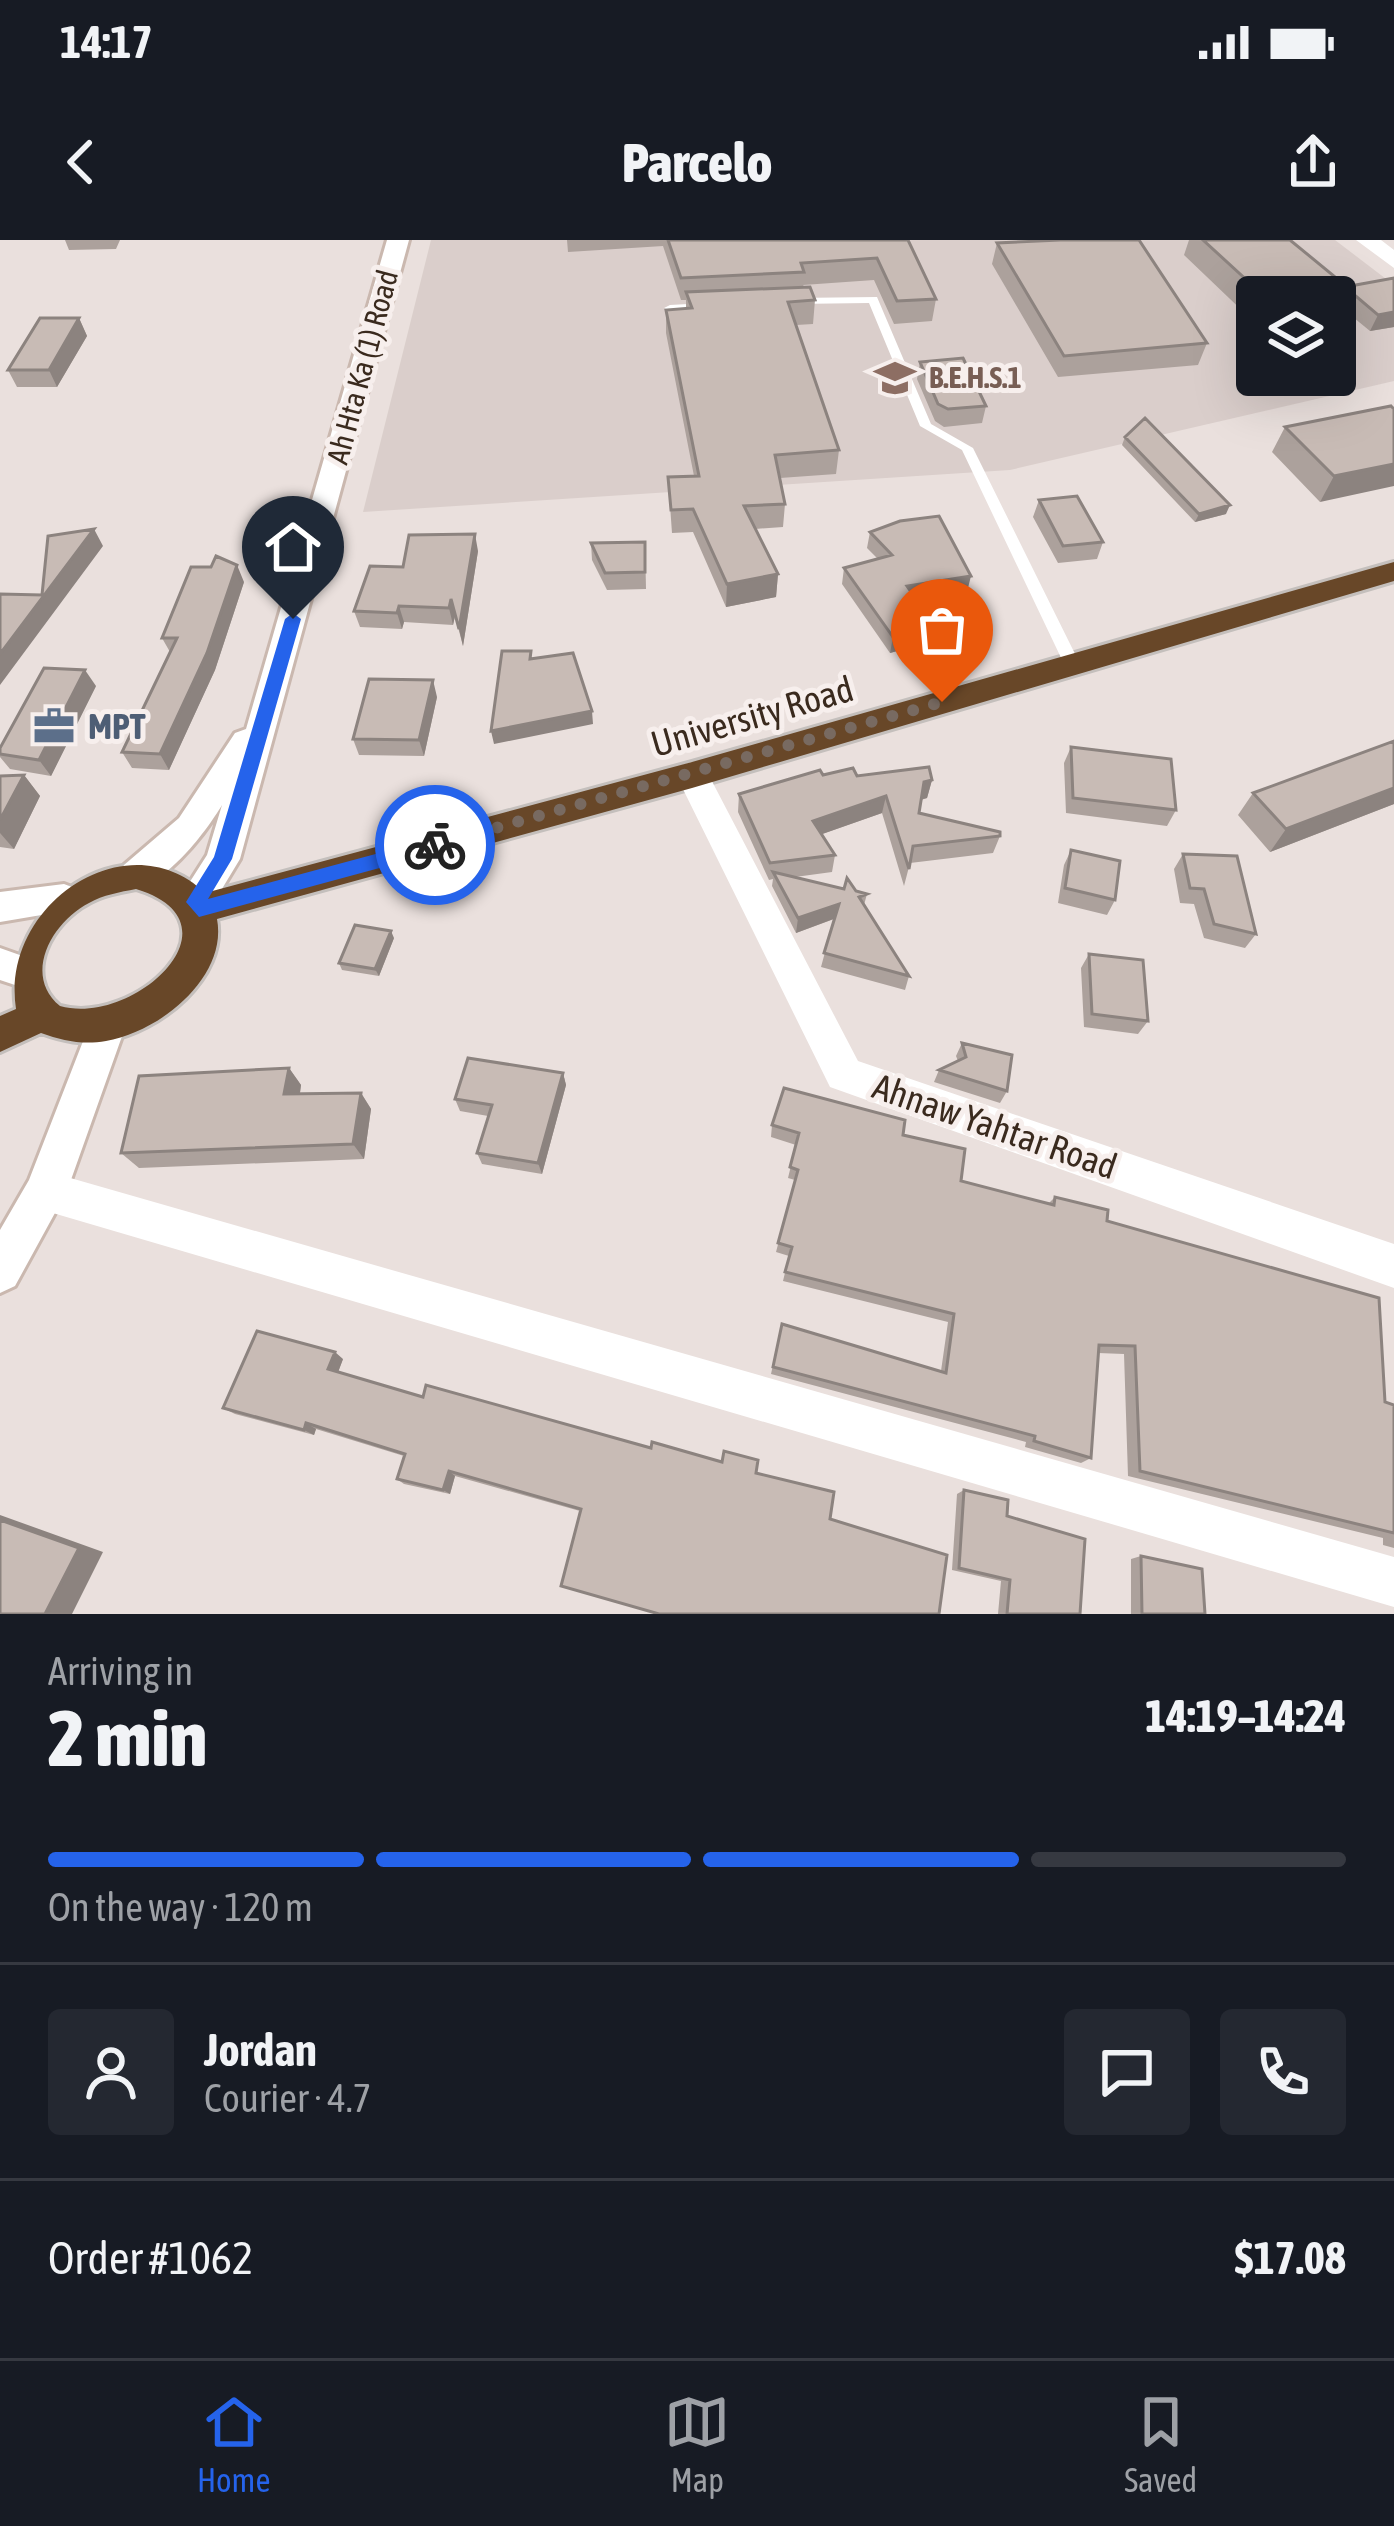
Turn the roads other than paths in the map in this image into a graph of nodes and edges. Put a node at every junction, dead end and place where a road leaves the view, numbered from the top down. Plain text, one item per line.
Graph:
1 (398, 240) edge
2 (1367, 240) edge
3 (1394, 261) edge
4 (789, 301) edge
5 (718, 305) edge
6 (670, 308) edge
7 (1394, 572) edge
8 (1072, 664) junction
9 (270, 703) junction
10 (692, 776) junction
11 (136, 875) junction
12 (64, 899) junction
13 (197, 906) junction
14 (0, 907) edge
15 (16, 987) edge
16 (106, 1025) junction
17 (0, 1035) edge
18 (46, 1191) junction
19 (1394, 1266) edge
20 (0, 1271) edge
21 (1394, 1582) edge

1 - 9 street, Ah Hta Ka (1) Road
2 - 3 street
4 - 8 lane
5 - 6 lane
7 - 8 highway, University Road
8 - 10 highway, University Road
9 - 11 street
9 - 13 street, Ah Hta Ka (1) Road
10 - 13 highway, University Road
10 - 19 street, Ahnaw Yahtar Road
11 - 12 highway
11 - 13 highway
12 - 14 street
12 - 15 highway
13 - 16 highway
15 - 16 highway
15 - 17 highway
16 - 18 street
18 - 20 street
18 - 21 street

